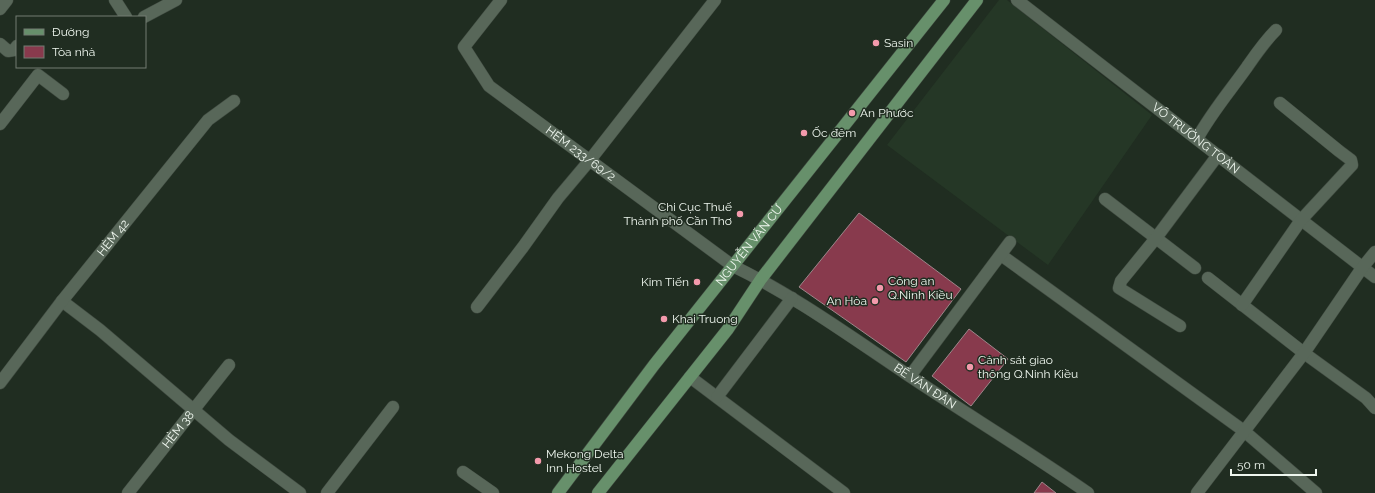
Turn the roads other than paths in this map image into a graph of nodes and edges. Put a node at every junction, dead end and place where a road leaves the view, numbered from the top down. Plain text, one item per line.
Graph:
1 (7, 0) edge
2 (115, 0) edge
3 (176, 0) edge
4 (501, 0) edge
5 (715, 0) edge
6 (944, 0) edge
7 (977, 0) edge
8 (1017, 0) edge
9 (0, 9) edge
10 (125, 16) edge
11 (146, 16) edge
12 (1276, 30) dead end
13 (0, 44) edge
14 (16, 47) edge
15 (37, 71) edge
16 (63, 94) dead end
17 (234, 101) dead end
18 (1280, 103) dead end
19 (0, 124) edge
20 (1197, 139) junction
21 (1218, 155) junction
22 (590, 160) junction
23 (1105, 199) dead end
24 (1301, 220) junction
25 (1156, 238) junction
26 (1010, 242) dead end
27 (1375, 252) edge
28 (1001, 255) junction
29 (733, 266) junction
30 (1195, 268) dead end
31 (1362, 268) junction
32 (1375, 277) edge
33 (1208, 278) dead end
34 (761, 279) junction
35 (792, 298) junction
36 (62, 301) junction
37 (1242, 305) junction
38 (477, 307) dead end
39 (1180, 326) dead end
40 (1304, 353) junction
41 (229, 365) dead end
42 (910, 376) junction
43 (690, 377) junction
44 (0, 383) edge
45 (717, 397) junction
46 (393, 407) dead end
47 (1375, 408) edge
48 (194, 409) junction
49 (1244, 431) junction
50 (463, 472) dead end
51 (128, 493) edge
52 (300, 493) edge
53 (327, 493) edge
54 (492, 493) edge
55 (558, 493) edge
56 (598, 493) edge
57 (844, 493) edge
58 (1088, 493) edge
59 (1197, 493) edge
60 (1316, 493) edge

1 - 9 street
2 - 10 street
3 - 11 street
4 - 22 street, HẺM 233/69/2
5 - 22 street
6 - 29 main road, NGUYỄN VĂN CỪ
7 - 34 main road
8 - 20 street, VÕ TRƯỜNG TOẢN
12 - 20 street
13 - 14 street
15 - 16 street
15 - 19 street
17 - 36 street, HÈM 42
18 - 24 street
20 - 21 street, VÕ TRƯỜNG TOẢN
21 - 24 street, VÕ TRƯỜNG TOẢN
21 - 25 street
22 - 29 street, HẺM 233/69/2
22 - 38 street
23 - 25 street
24 - 31 street, VÕ TRƯỜNG TOẢN
24 - 37 street
25 - 30 street
25 - 39 street
26 - 28 street
27 - 31 street
28 - 42 street
28 - 49 street
29 - 34 street, HẺM 233/69/2
29 - 55 main road, NGUYỄN VĂN CỪ
31 - 32 street, VÕ TRƯỜNG TOẢN
31 - 40 street
33 - 37 street
34 - 35 street, BẾ VĂN ĐÀN
34 - 43 main road
35 - 42 street, BẾ VĂN ĐÀN
35 - 45 street
36 - 44 street, HÈM 42
36 - 48 street
37 - 40 street
40 - 47 street
40 - 49 street
41 - 48 street, HÈM 38
42 - 58 street, BẾ VĂN ĐÀN
43 - 45 street
43 - 56 main road
45 - 57 street
46 - 53 street
48 - 51 street, HÈM 38
48 - 52 street
49 - 59 street
49 - 60 street
50 - 54 street

